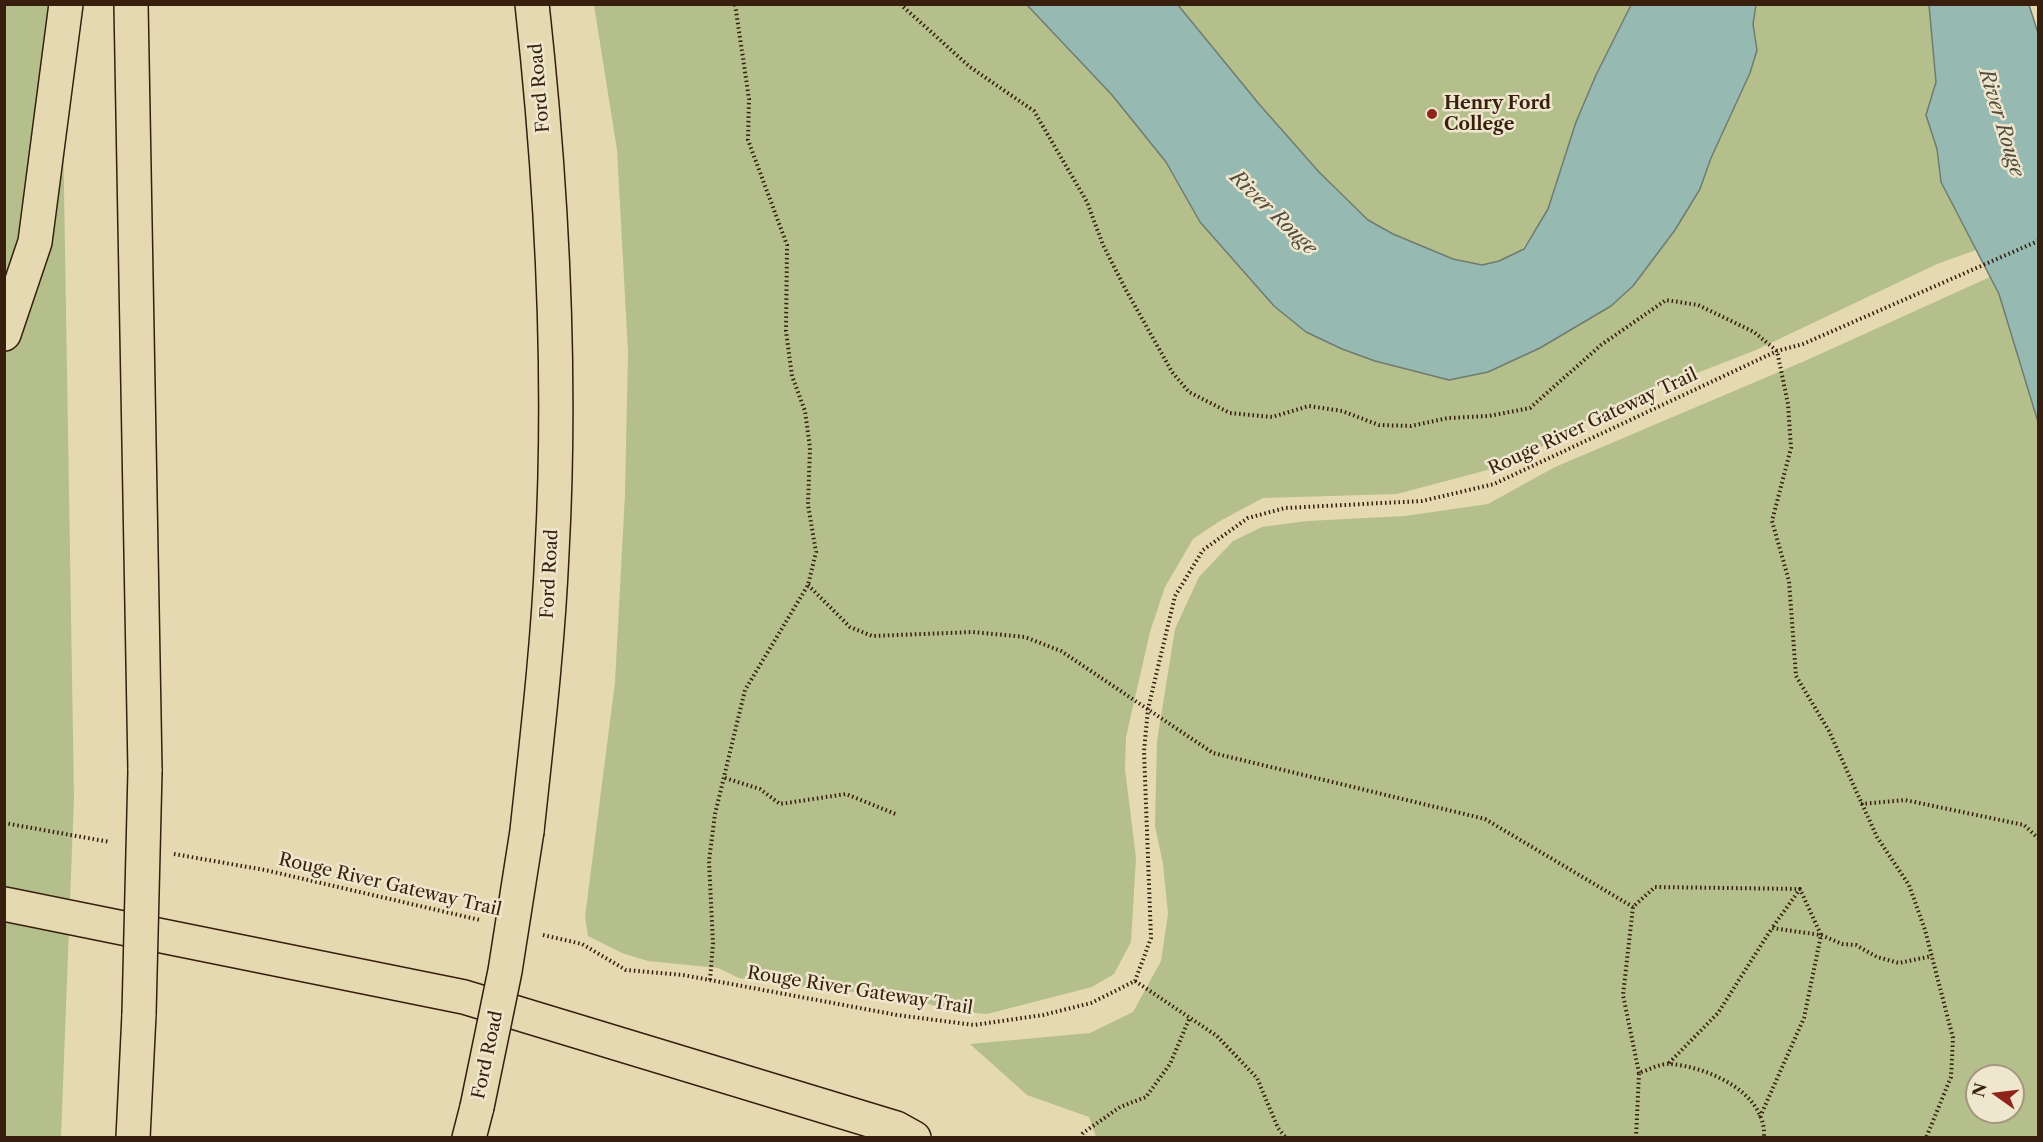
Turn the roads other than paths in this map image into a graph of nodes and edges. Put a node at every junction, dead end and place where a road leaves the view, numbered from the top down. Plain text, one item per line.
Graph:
1 (66, 4) edge
2 (131, 4) edge
3 (532, 4) edge
4 (4, 333) edge
5 (4, 904) edge
6 (474, 1127) edge
7 (133, 1137) edge
8 (914, 1137) edge

1 - 4 main road
2 - 7 main road, bridge
3 - 6 main road, Ford Road, bridge
5 - 8 main road

